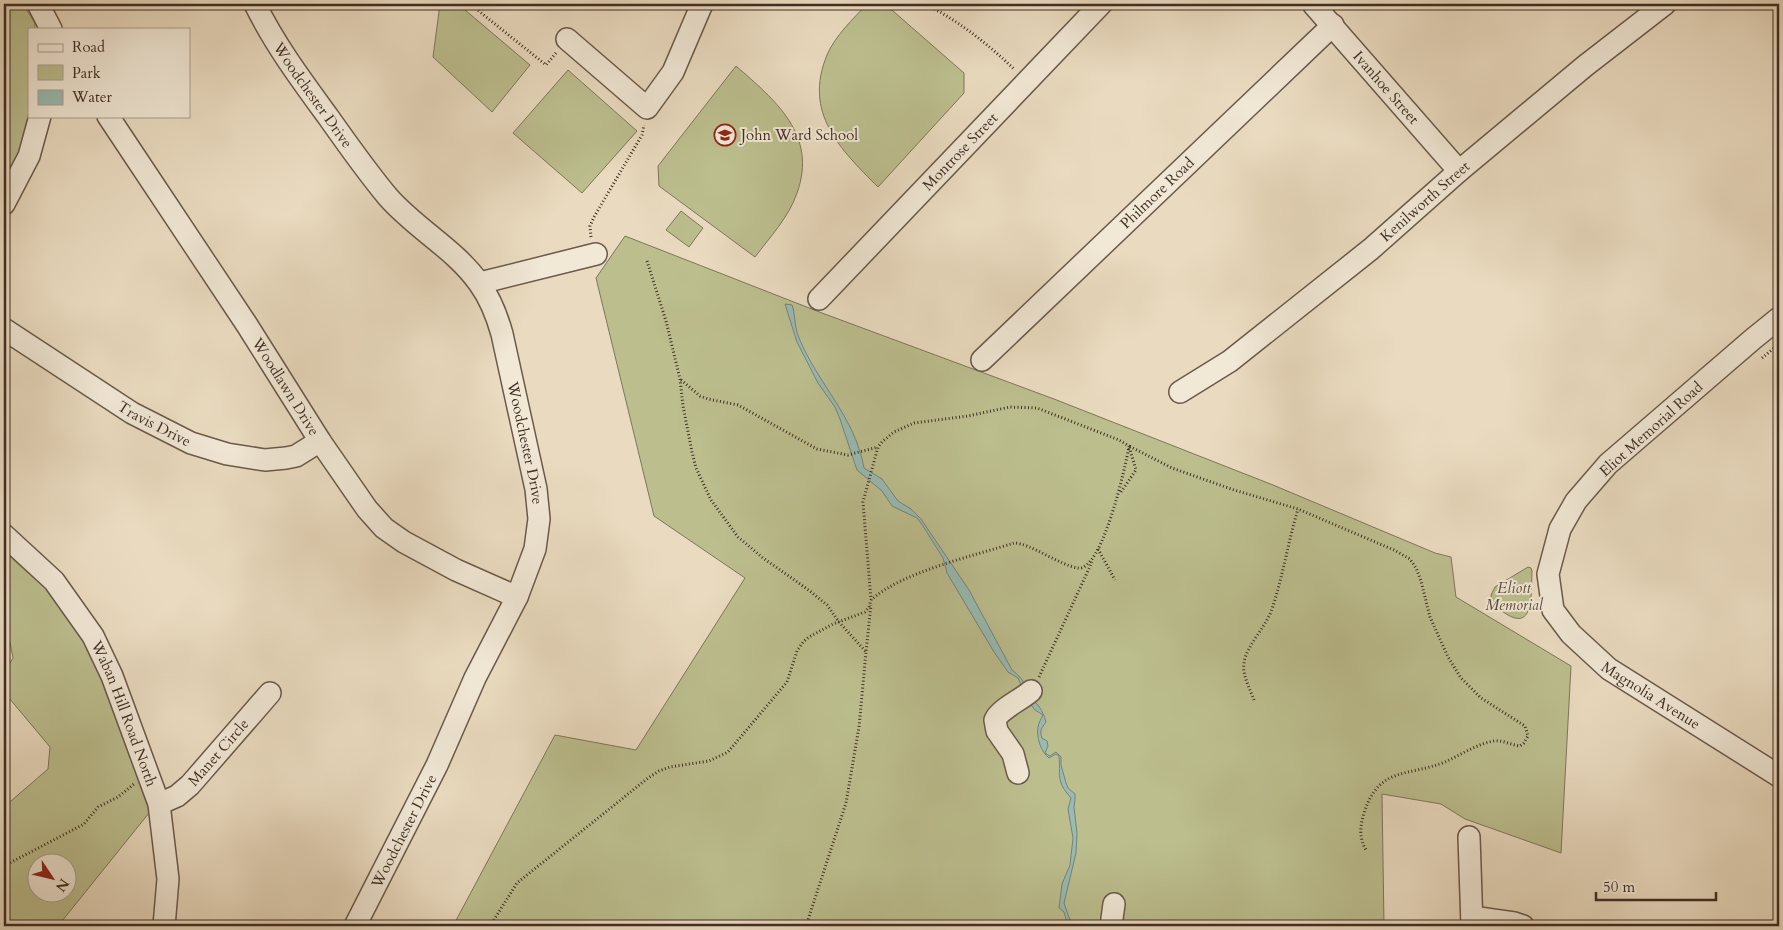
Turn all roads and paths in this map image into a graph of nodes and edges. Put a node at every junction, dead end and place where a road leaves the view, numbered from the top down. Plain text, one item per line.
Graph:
1 (38, 4) edge
2 (255, 4) edge
3 (470, 4) edge
4 (702, 4) edge
5 (926, 4) edge
6 (1101, 4) edge
7 (1313, 4) edge
8 (1665, 4) edge
9 (1333, 25) junction
10 (50, 28) edge
11 (567, 39) joint
12 (1026, 82) junction
13 (39, 118) edge
14 (109, 118) edge
15 (642, 135) dead end
16 (1459, 170) junction
17 (4, 204) edge
18 (596, 254) joint
19 (647, 261) dead end
20 (480, 283) junction
21 (819, 299) dead end
22 (1779, 318) edge
23 (4, 329) edge
24 (982, 360) dead end
25 (680, 379) junction
26 (1180, 392) dead end
27 (320, 441) junction
28 (1129, 446) junction
29 (878, 447) junction
30 (1119, 495) junction
31 (1298, 509) junction
32 (4, 534) edge
33 (1098, 548) junction
34 (1093, 560) junction
35 (1116, 580) dead end
36 (1550, 590) joint
37 (517, 597) junction
38 (871, 602) junction
39 (839, 622) junction
40 (866, 652) junction
41 (270, 693) dead end
42 (1027, 695) joint
43 (1254, 700) dead end
44 (148, 772) junction
45 (1018, 773) dead end
46 (1779, 776) edge
47 (159, 804) junction
48 (1469, 837) dead end
49 (1366, 850) dead end
50 (4, 866) edge
51 (1114, 904) dead end
52 (1472, 921) edge
53 (164, 926) edge
54 (355, 926) edge
55 (490, 926) edge
56 (806, 926) edge
57 (1111, 926) edge
58 (1523, 926) edge

1 - 10 street
2 - 20 street, Woodchester Drive
3 - 11 path
4 - 11 street
5 - 12 path
6 - 12 street, Montrose Street
7 - 9 street, Ivanhoe Street
8 - 16 street, Kenilworth Street
9 - 16 street, Ivanhoe Street
9 - 24 street, Philmore Road
12 - 21 street, Montrose Street
13 - 17 street
14 - 27 street, Woodlawn Drive
15 - 18 path
16 - 26 street, Kenilworth Street
18 - 20 street
19 - 25 path
20 - 37 street, Woodchester Drive
22 - 36 street, Eliot Memorial Road
23 - 27 street, Travis Drive
25 - 29 path
25 - 39 path
27 - 37 street, Woodlawn Drive
28 - 29 path
28 - 30 path
28 - 30 path
28 - 31 path
29 - 38 path
30 - 33 path
31 - 43 path
31 - 49 path
32 - 44 street, Waban Hill Road North
33 - 34 path
33 - 35 path
34 - 38 path
34 - 42 path
36 - 46 street, Magnolia Avenue
37 - 54 street, Woodchester Drive
38 - 39 path
38 - 40 path
39 - 40 path
39 - 55 path
40 - 56 path
41 - 47 street, Manet Circle
42 - 45 street
44 - 47 street, Waban Hill Road North
44 - 50 path
47 - 53 street, Waban Hill Road North
48 - 52 street
51 - 57 street
52 - 58 street

